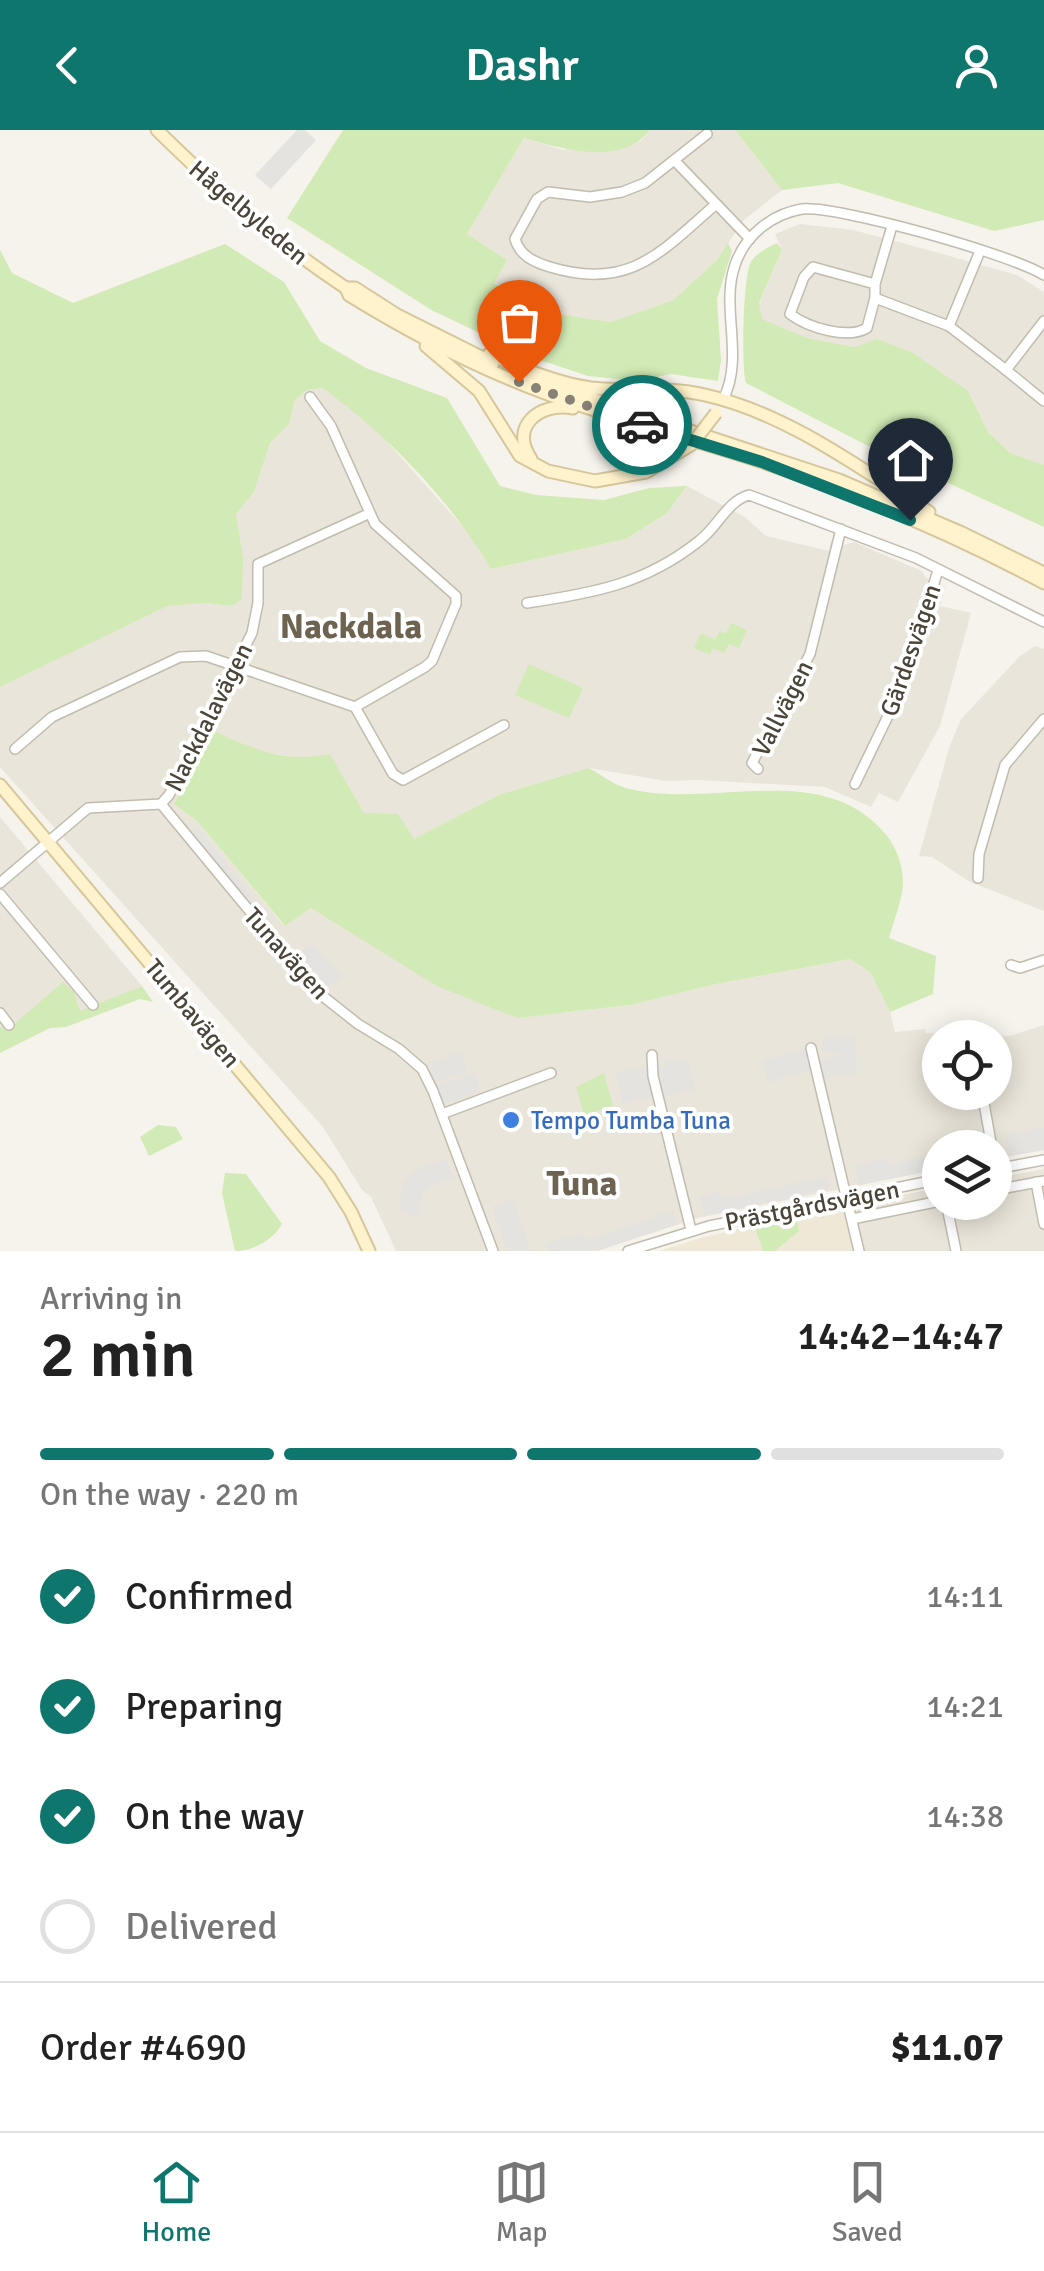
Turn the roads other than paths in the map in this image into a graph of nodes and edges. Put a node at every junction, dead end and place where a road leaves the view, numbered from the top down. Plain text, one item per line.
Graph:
1 (157, 130) edge
2 (707, 134) dead end
3 (676, 162) junction
4 (715, 205) junction
5 (892, 226) junction
6 (750, 239) junction
7 (980, 251) junction
8 (1044, 275) edge
9 (875, 284) junction
10 (875, 298) junction
11 (395, 318) junction
12 (1044, 321) edge
13 (949, 326) junction
14 (1006, 370) junction
15 (310, 397) dead end
16 (723, 400) junction
17 (1044, 401) edge
18 (624, 419) junction
19 (538, 466) junction
20 (368, 514) junction
21 (841, 529) junction
22 (962, 533) junction
23 (938, 570) junction
24 (1044, 573) edge
25 (1044, 583) edge
26 (527, 602) dead end
27 (1044, 622) edge
28 (236, 668) junction
29 (355, 707) junction
30 (1044, 719) edge
31 (504, 726) dead end
32 (14, 748) dead end
33 (758, 769) dead end
34 (854, 784) dead end
35 (0, 786) edge
36 (161, 804) junction
37 (47, 841) junction
38 (978, 878) dead end
39 (0, 882) edge
40 (0, 894) edge
41 (1044, 960) edge
42 (1011, 965) dead end
43 (93, 1005) dead end
44 (0, 1014) edge
45 (9, 1025) dead end
46 (811, 1048) dead end
47 (652, 1055) dead end
48 (551, 1073) dead end
49 (442, 1114) junction
50 (1044, 1160) edge
51 (1012, 1165) edge
52 (1040, 1182) edge
53 (922, 1183) edge
54 (1012, 1187) edge
55 (846, 1197) junction
56 (922, 1206) edge
57 (852, 1220) junction
58 (948, 1220) edge
59 (1044, 1224) edge
60 (691, 1230) junction
61 (369, 1251) edge
62 (493, 1251) edge
63 (628, 1251) edge
64 (859, 1251) edge
65 (956, 1251) edge

1 - 11 main road, Hågelbyleden
2 - 3 street
3 - 4 street
3 - 4 street
4 - 6 street
5 - 6 street
5 - 7 street
5 - 9 street
6 - 16 street
7 - 8 street
7 - 13 street
9 - 10 street
9 - 10 street
10 - 13 street
11 - 16 main road
11 - 18 main road, Hågelbyleden
11 - 19 main road
11 - 22 main road, Hågelbyleden
12 - 14 street
13 - 14 street
14 - 17 street
15 - 20 street
16 - 19 main road, bridge
16 - 22 main road
18 - 19 main road
18 - 25 main road, Hågelbyleden
20 - 28 street, Nackdalavägen
20 - 29 street
21 - 23 street
21 - 26 street
21 - 33 street, Vallvägen
22 - 24 main road, Hågelbyleden
23 - 27 street
23 - 34 street, Gärdesvägen
28 - 29 street
28 - 32 street
28 - 36 street, Nackdalavägen
29 - 31 street
30 - 38 street
35 - 37 main road, Tumbavägen
36 - 37 street, Nackdalavägen
36 - 49 street, Tunavägen
37 - 39 street, Nackdalavägen
37 - 61 main road, Tumbavägen
40 - 43 street
41 - 42 street
44 - 45 street
46 - 55 street
47 - 60 street
48 - 49 street
49 - 62 street, Tunavägen
50 - 51 street
52 - 54 street
52 - 59 street
53 - 55 street, Prästgårdsvägen
55 - 57 street
55 - 60 street, Prästgårdsvägen
56 - 57 street
57 - 64 street
58 - 65 street
60 - 63 street, Prästgårdsvägen

